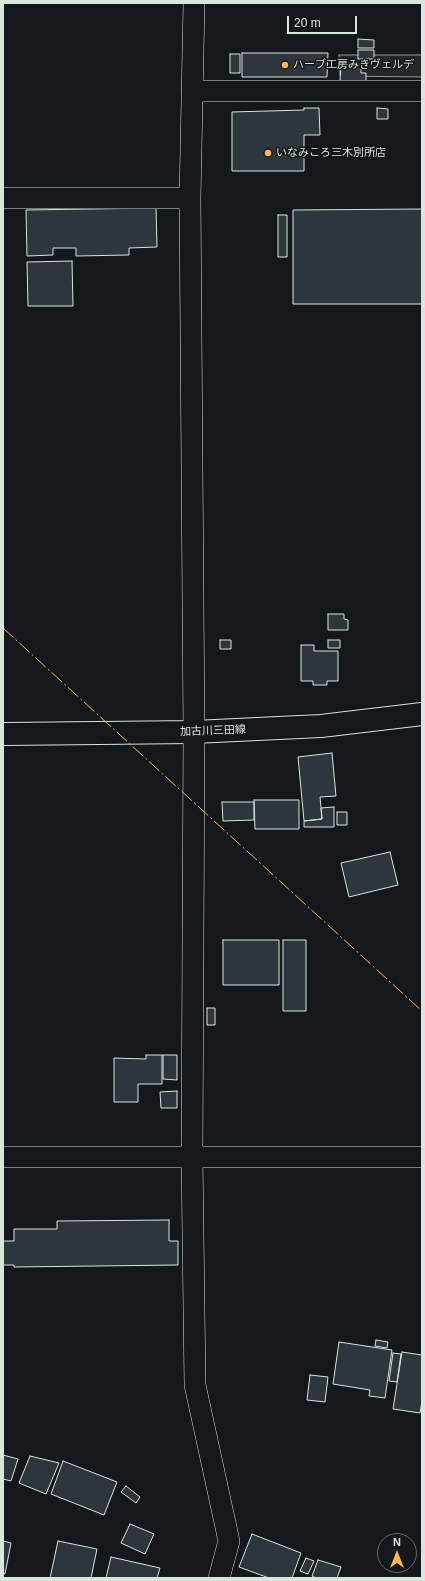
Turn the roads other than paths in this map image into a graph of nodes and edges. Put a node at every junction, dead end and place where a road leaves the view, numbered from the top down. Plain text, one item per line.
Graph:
1 (194, 3) edge
2 (422, 90) edge
3 (192, 91) junction
4 (3, 198) edge
5 (190, 198) junction
6 (422, 714) edge
7 (194, 732) junction
8 (3, 734) edge
9 (3, 1157) edge
10 (192, 1157) junction
11 (422, 1157) edge
12 (219, 1578) edge

1 - 3 street
2 - 3 street
3 - 5 street
4 - 5 street
5 - 7 street
6 - 7 main road, 加古川三田線
7 - 8 main road, 加古川三田線
7 - 10 street
9 - 10 street
10 - 11 street
10 - 12 street

